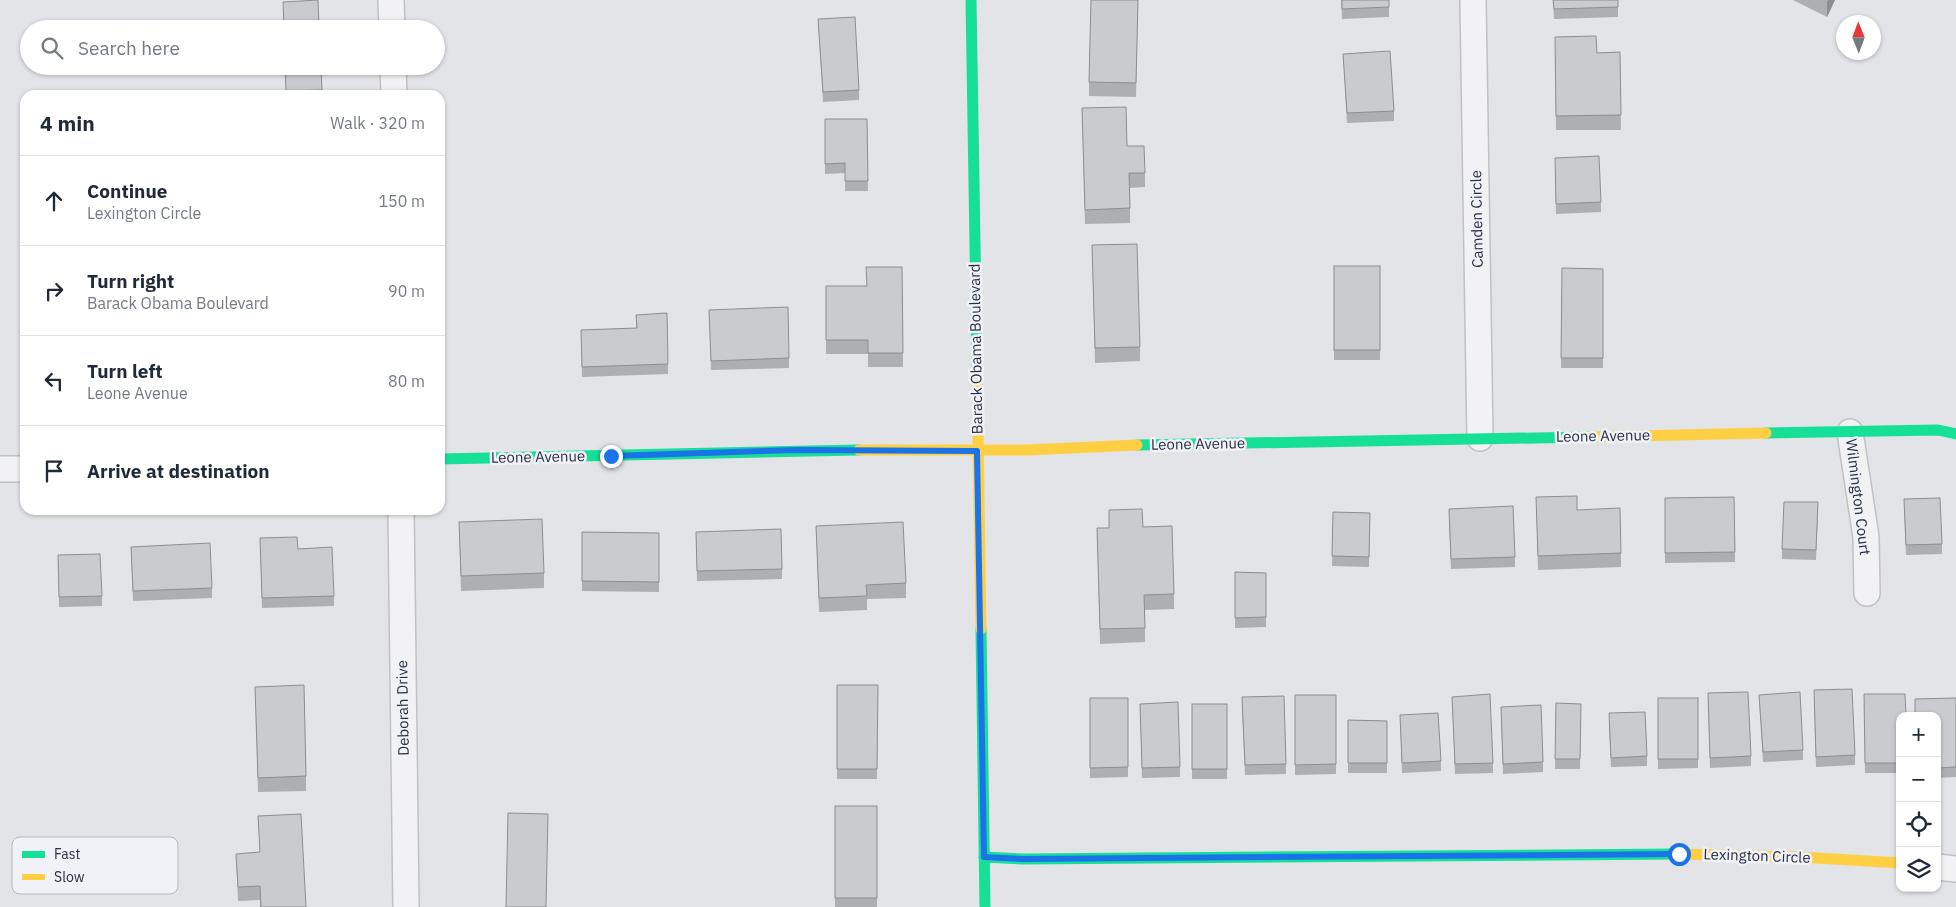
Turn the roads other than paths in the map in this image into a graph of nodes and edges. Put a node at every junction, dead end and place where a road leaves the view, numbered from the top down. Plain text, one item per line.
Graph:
1 (391, 0) edge
2 (971, 0) edge
3 (1473, 0) edge
4 (392, 20) edge
5 (393, 75) edge
6 (394, 90) edge
7 (1850, 432) junction
8 (1956, 434) edge
9 (1480, 438) junction
10 (977, 451) junction
11 (445, 459) edge
12 (0, 469) edge
13 (20, 469) edge
14 (401, 515) edge
15 (1867, 593) dead end
16 (984, 857) junction
17 (1896, 863) edge
18 (1941, 867) edge
19 (1956, 869) edge
20 (406, 907) edge
21 (985, 907) edge

1 - 4 street
2 - 10 street, Barack Obama Boulevard
3 - 9 street, Camden Circle
5 - 6 street
7 - 8 street, Leone Avenue
7 - 9 street, Leone Avenue
7 - 15 street, Wilmington Court
9 - 10 street, Leone Avenue
10 - 11 street, Leone Avenue
10 - 16 street, Barack Obama Boulevard
12 - 13 street
14 - 20 street, Deborah Drive
16 - 17 street, Lexington Circle
16 - 21 street, Barack Obama Boulevard
18 - 19 street

